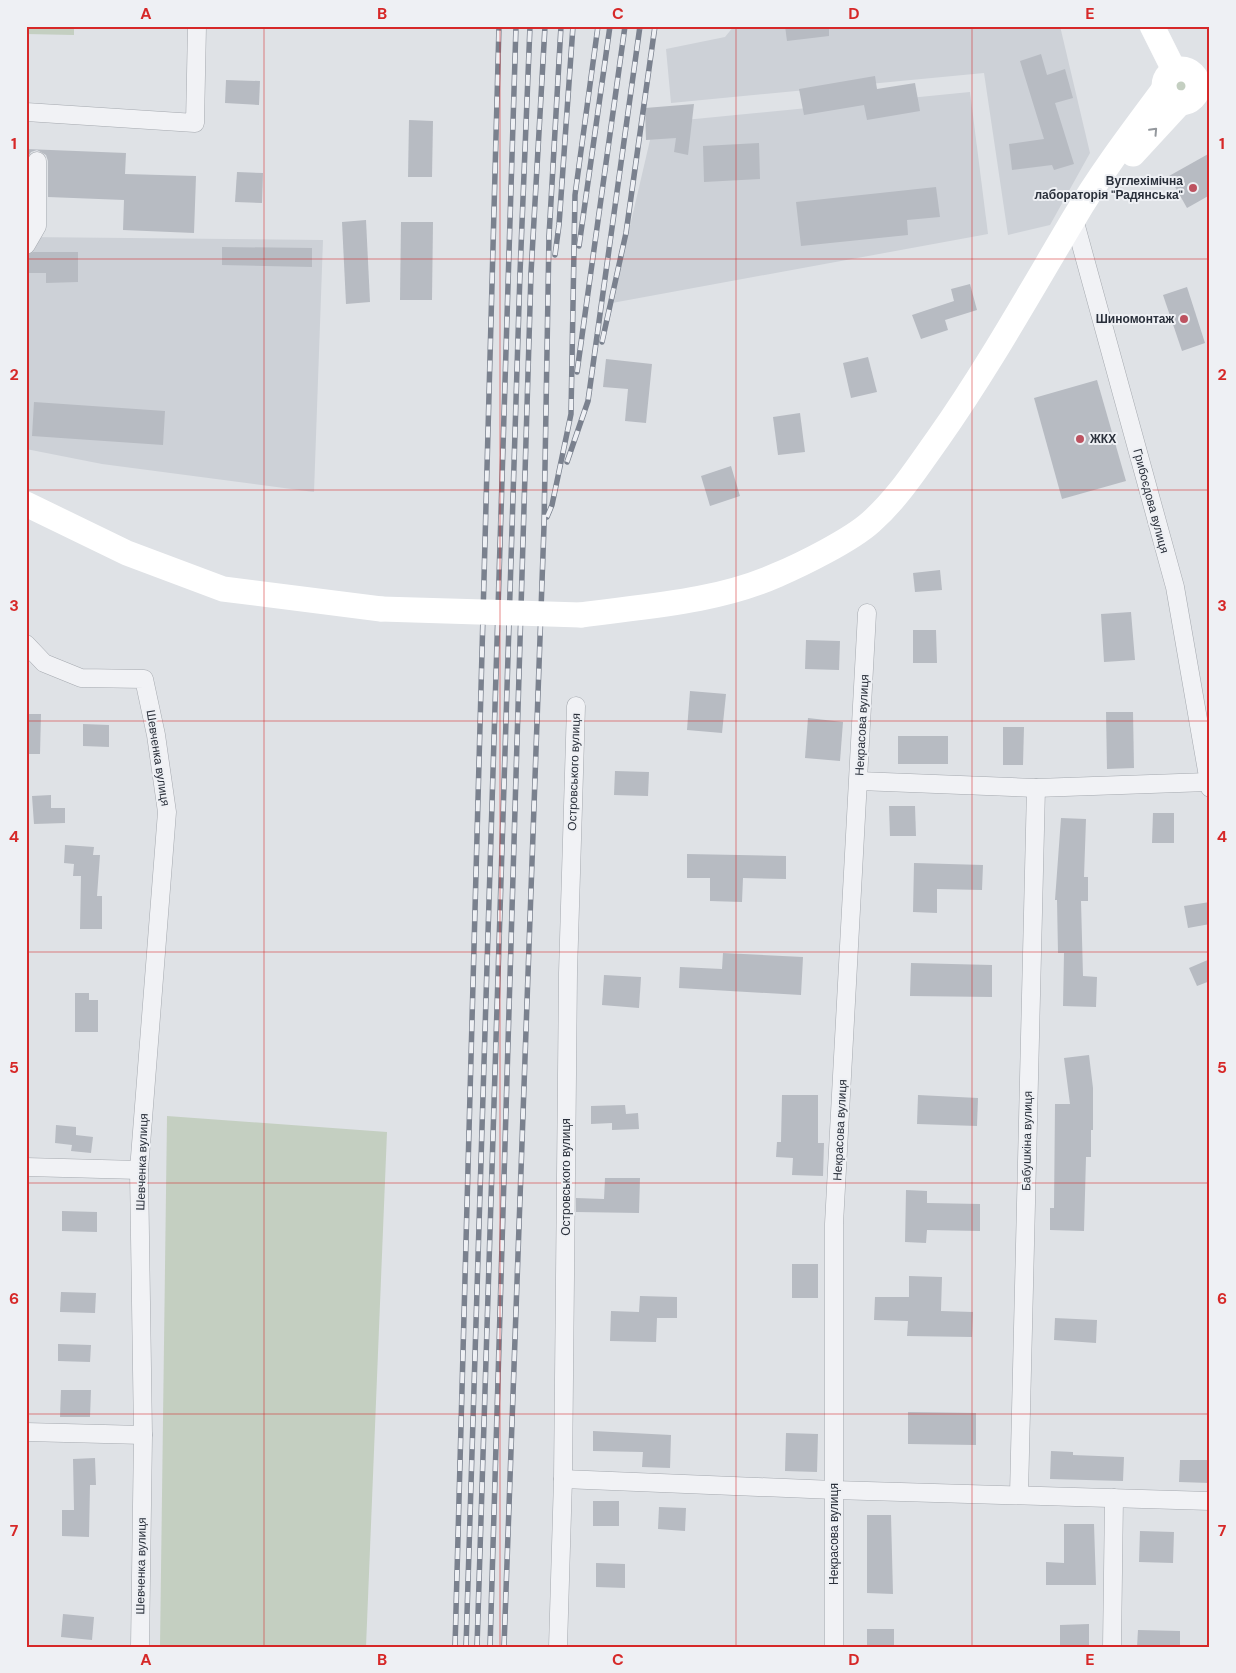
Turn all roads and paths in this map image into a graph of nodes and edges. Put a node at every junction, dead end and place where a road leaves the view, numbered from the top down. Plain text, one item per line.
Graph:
1 (198, 26) edge
2 (1152, 26) edge
3 (1185, 91) edge
4 (26, 112) edge
5 (36, 161) dead end
6 (1074, 218) junction
7 (26, 245) edge
8 (26, 504) edge
9 (867, 613) dead end
10 (28, 649) edge
11 (576, 706) dead end
12 (859, 781) junction
13 (1209, 785) edge
14 (1036, 788) junction
15 (26, 1167) edge
16 (139, 1170) junction
17 (26, 1432) edge
18 (143, 1435) junction
19 (563, 1479) junction
20 (834, 1490) junction
21 (1019, 1494) junction
22 (1114, 1498) junction
23 (1210, 1501) edge
24 (140, 1647) edge
25 (558, 1647) edge
26 (834, 1647) edge
27 (1112, 1647) edge

1 - 4 street
2 - 3 street
3 - 6 street
5 - 7 street
6 - 8 street, bridge
6 - 13 street, Грибоєдова вулиця
9 - 12 street, Некрасова вулиця
10 - 16 street, Шевченка вулиця
11 - 19 street, Островського вулиця
12 - 14 street
12 - 20 street, Некрасова вулиця
13 - 14 street
14 - 21 street, Бабушкіна вулиця
15 - 16 street
16 - 18 street, Шевченка вулиця
17 - 18 street
18 - 24 street, Шевченка вулиця
19 - 20 street
19 - 25 street, Островського вулиця
20 - 21 street
20 - 26 street, Некрасова вулиця
21 - 22 street
22 - 23 street
22 - 27 street

